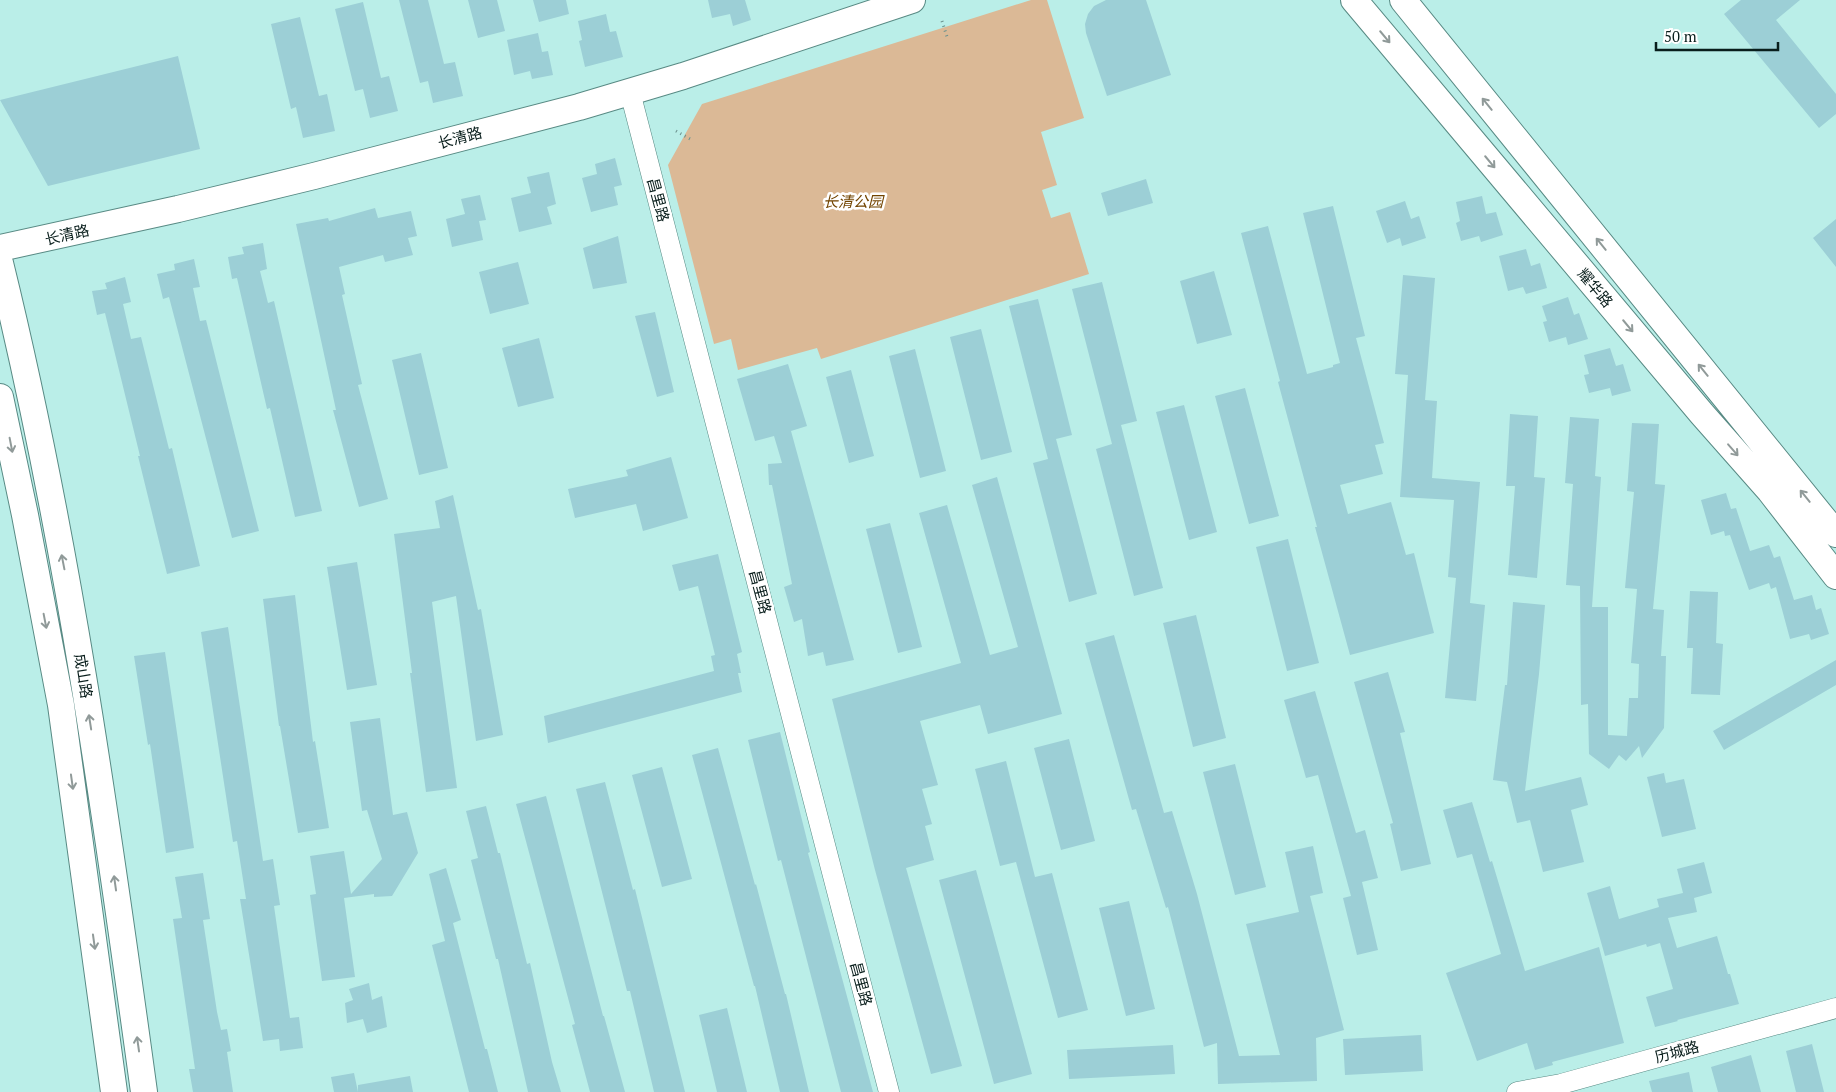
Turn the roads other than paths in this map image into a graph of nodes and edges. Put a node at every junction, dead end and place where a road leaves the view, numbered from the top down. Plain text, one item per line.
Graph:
1 (912, 0) edge
2 (1354, 0) edge
3 (1403, 0) edge
4 (630, 92) junction
5 (0, 248) edge
6 (0, 263) edge
7 (0, 397) edge
8 (1836, 534) edge
9 (1836, 576) edge
10 (1836, 1008) edge
11 (114, 1092) edge
12 (144, 1092) edge
13 (889, 1092) edge
14 (1518, 1092) edge

1 - 4 main road, 长清路
2 -> 9 main road, 耀华路
8 -> 3 main road
4 - 5 main road, 长清路
4 - 13 street, 昌里路
12 -> 6 main road, 成山路
7 -> 11 main road, 成山路
10 - 14 street, 历城路

